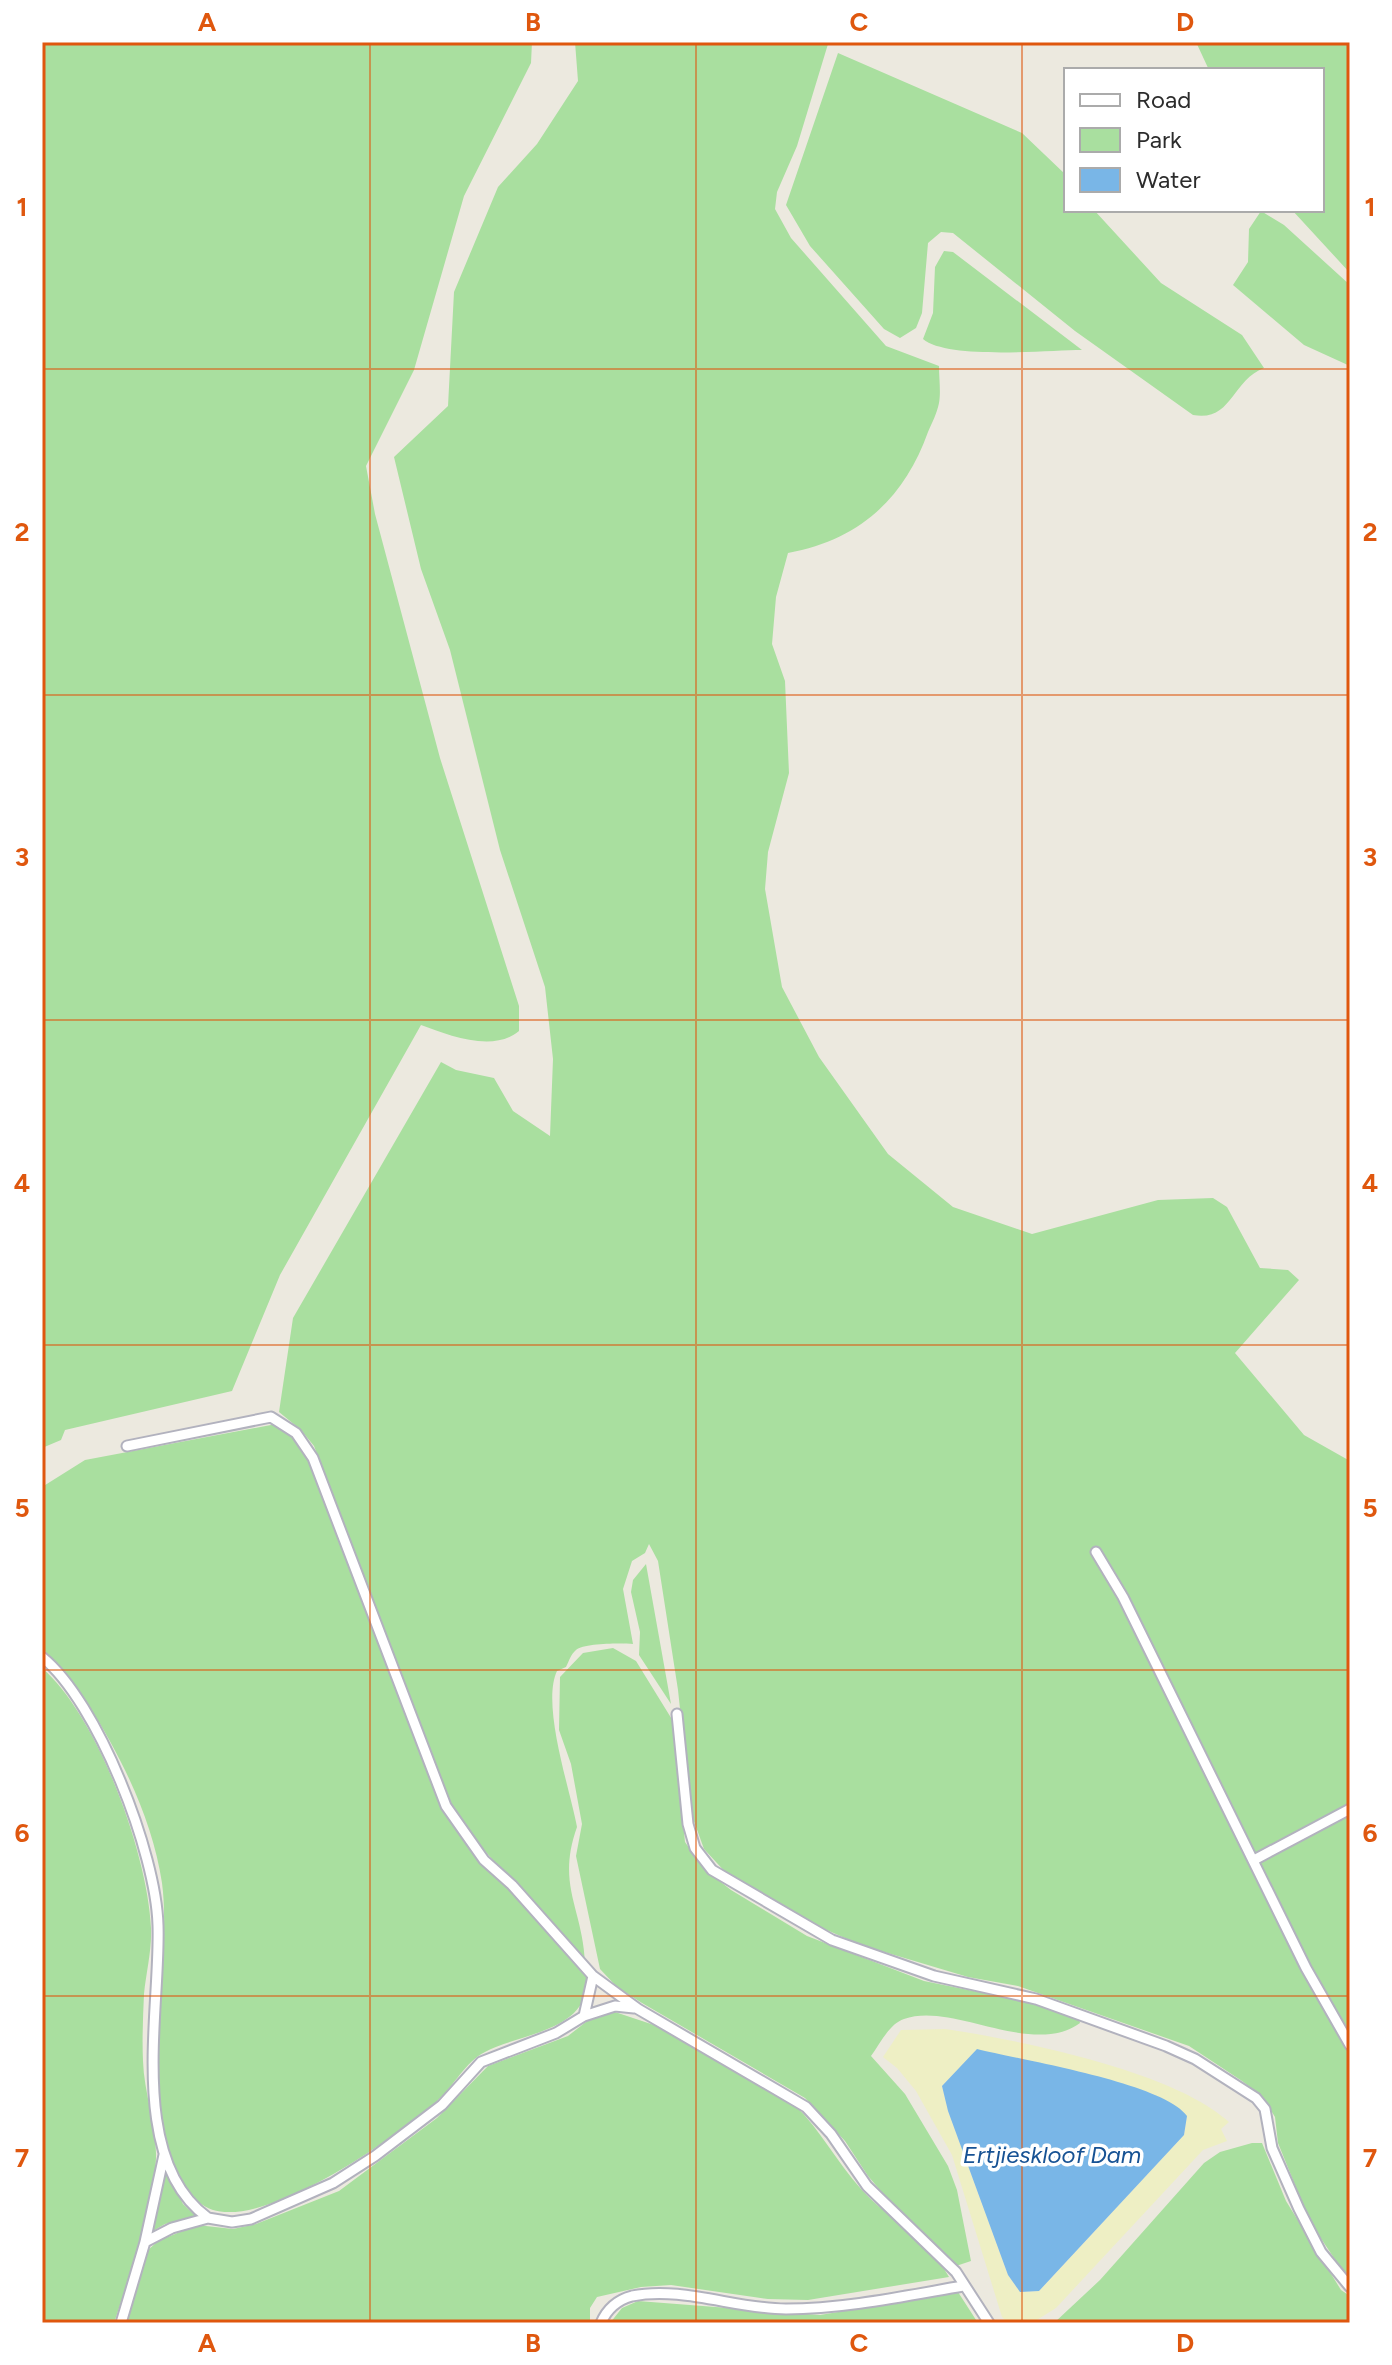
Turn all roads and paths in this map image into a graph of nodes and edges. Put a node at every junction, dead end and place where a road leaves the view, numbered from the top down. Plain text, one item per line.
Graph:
1 (127, 1446) dead end
2 (1096, 1552) dead end
3 (42, 1657) edge
4 (677, 1714) dead end
5 (1350, 1809) edge
6 (1254, 1860) junction
7 (593, 1976) junction
8 (638, 2009) junction
9 (584, 2016) junction
10 (1350, 2045) edge
11 (165, 2149) junction
12 (208, 2218) junction
13 (145, 2242) junction
14 (963, 2286) junction
15 (1350, 2287) edge
16 (121, 2323) edge
17 (601, 2323) edge
18 (989, 2323) edge

1 - 7 street
2 - 6 street
3 - 11 street
4 - 15 street
5 - 6 street
6 - 10 street
7 - 8 street
7 - 9 street
8 - 9 street
8 - 14 street
9 - 12 street
11 - 12 street
11 - 13 street
12 - 13 street
13 - 16 street
14 - 17 street
14 - 18 street

